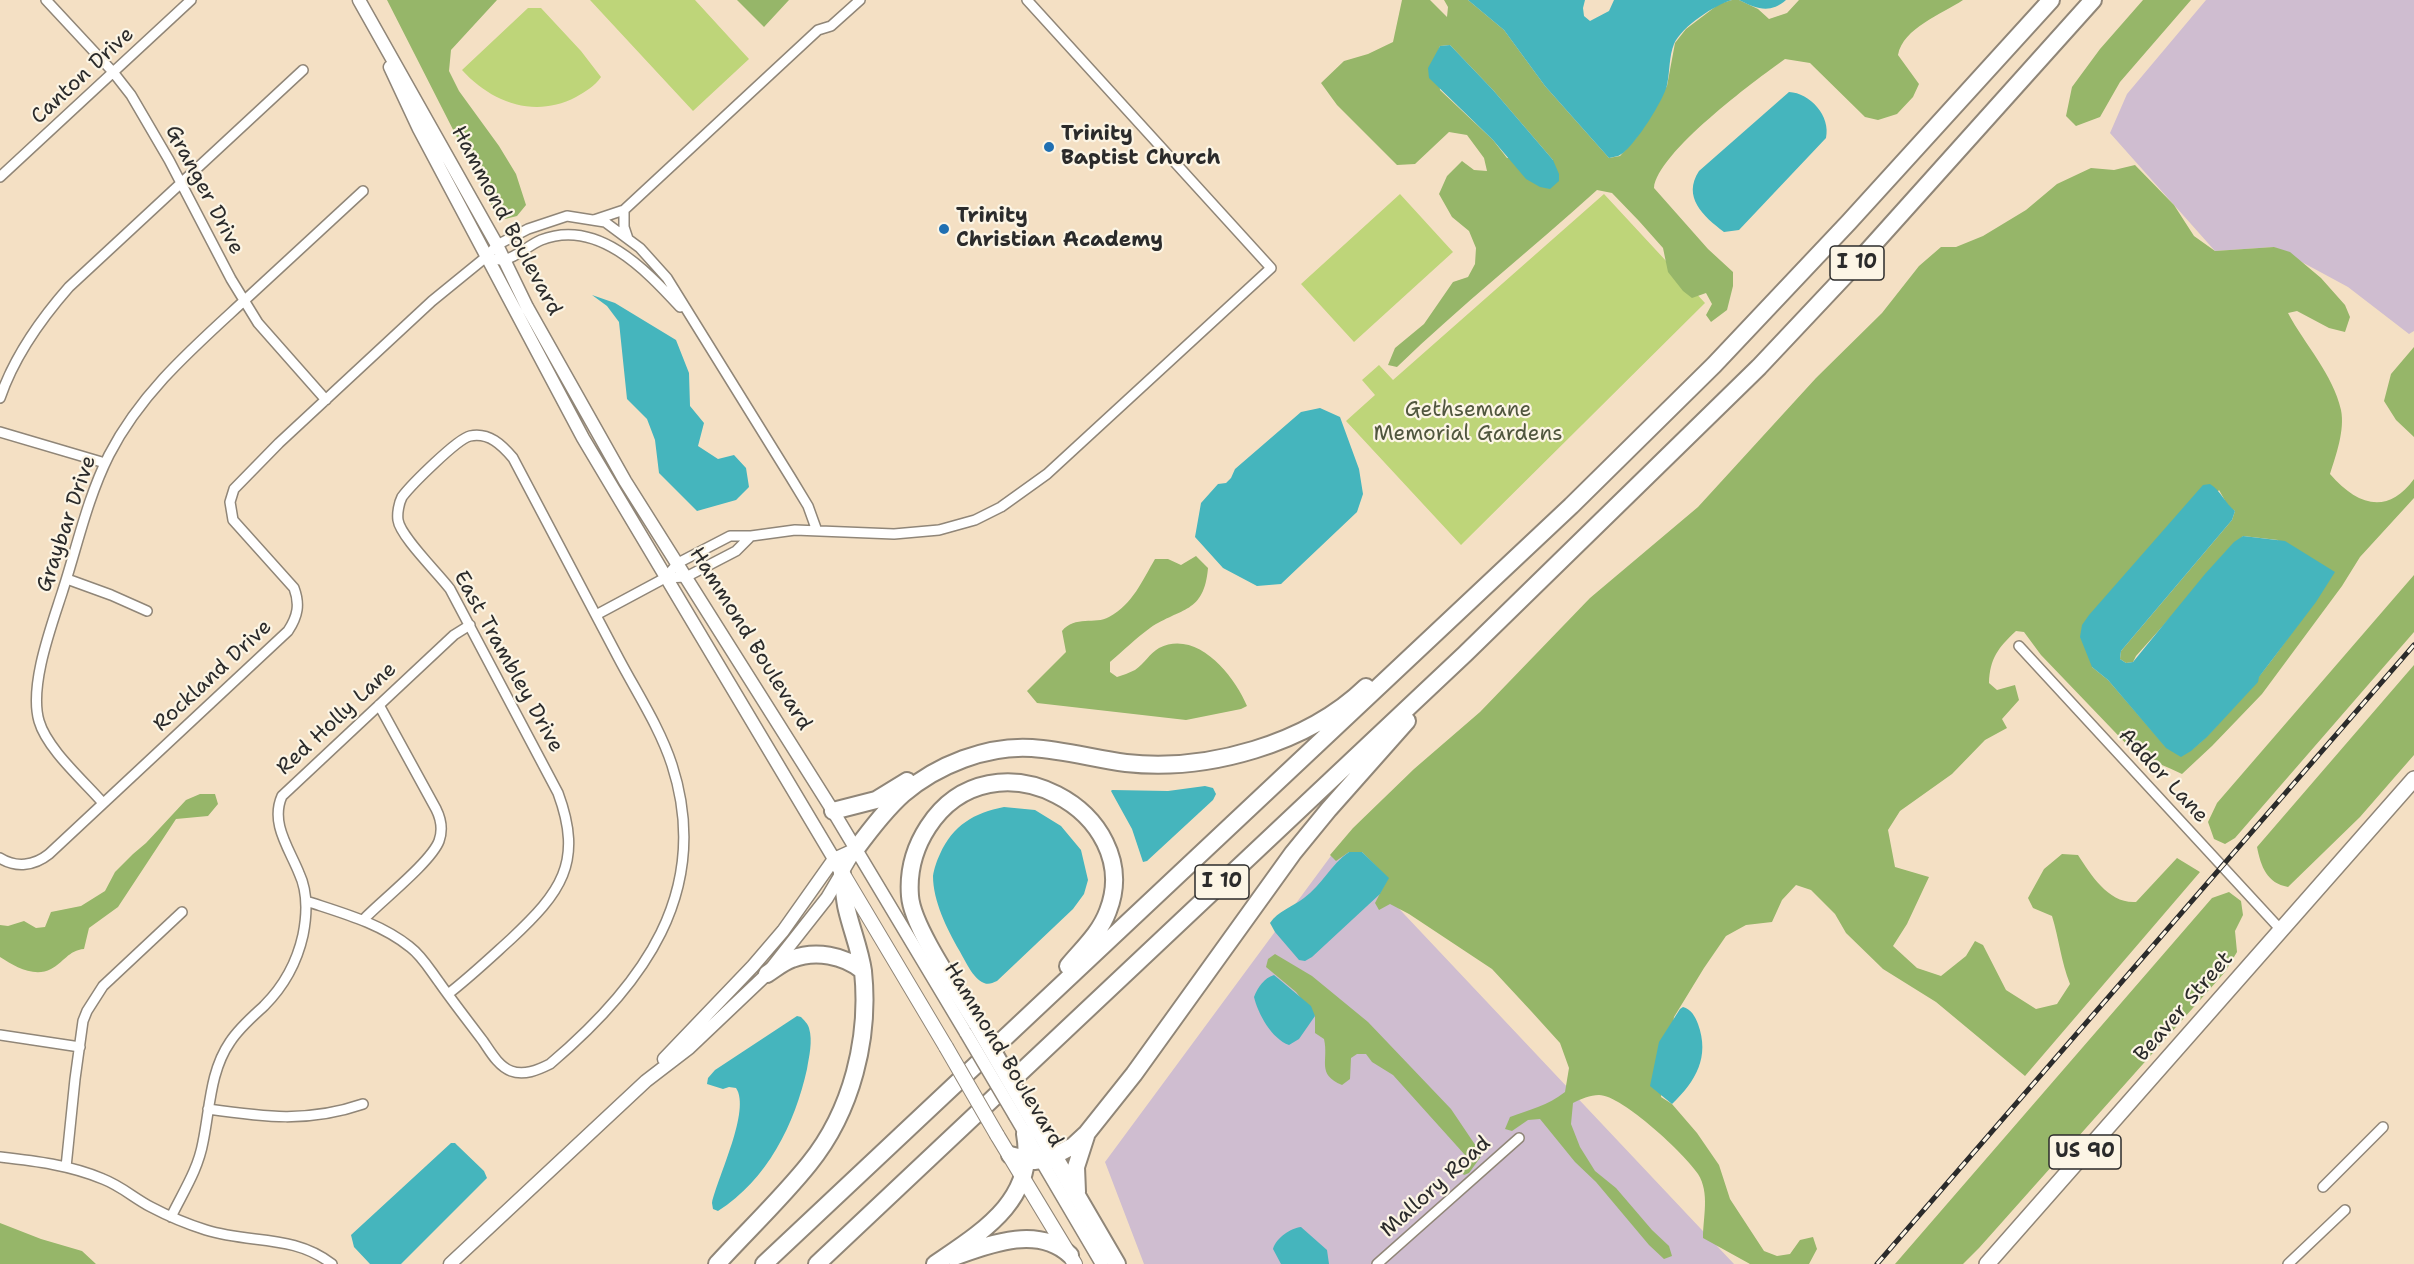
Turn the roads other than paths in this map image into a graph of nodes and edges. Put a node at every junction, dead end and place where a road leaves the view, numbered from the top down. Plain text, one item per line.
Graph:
1 (46, 0) edge
2 (191, 0) edge
3 (359, 0) edge
4 (860, 0) edge
5 (1027, 0) edge
6 (2051, 0) edge
7 (2093, 0) edge
8 (376, 30) junction
9 (303, 70) dead end
10 (113, 72) junction
11 (0, 177) edge
12 (181, 184) junction
13 (363, 191) dead end
14 (624, 210) junction
15 (593, 220) junction
16 (628, 239) junction
17 (497, 245) junction
18 (486, 257) junction
19 (504, 260) junction
20 (244, 301) junction
21 (694, 323) junction
22 (0, 398) edge
23 (326, 400) junction
24 (0, 432) edge
25 (105, 463) junction
26 (817, 531) junction
27 (751, 536) junction
28 (678, 563) junction
29 (686, 577) junction
30 (665, 578) junction
31 (67, 579) junction
32 (147, 611) dead end
33 (1458, 614) junction
34 (596, 615) junction
35 (470, 625) junction
36 (2019, 646) dead end
37 (1465, 654) junction
38 (379, 705) junction
39 (968, 758) junction
40 (2414, 779) edge
41 (104, 802) junction
42 (833, 811) junction
43 (856, 849) junction
44 (0, 858) edge
45 (838, 866) junction
46 (306, 901) junction
47 (182, 912) dead end
48 (363, 920) junction
49 (2281, 930) junction
50 (862, 971) junction
51 (768, 974) junction
52 (448, 994) junction
53 (972, 1028) junction
54 (1016, 1028) junction
55 (0, 1035) edge
56 (80, 1047) junction
57 (646, 1081) junction
58 (363, 1104) dead end
59 (208, 1109) junction
60 (1021, 1112) junction
61 (2383, 1127) dead end
62 (1087, 1133) junction
63 (1025, 1134) joint
64 (1519, 1138) dead end
65 (1010, 1155) junction
66 (0, 1157) edge
67 (1041, 1159) junction
68 (66, 1167) junction
69 (1024, 1179) junction
70 (2323, 1187) dead end
71 (1079, 1199) junction
72 (2345, 1210) dead end
73 (171, 1217) junction
74 (1072, 1259) edge
75 (332, 1264) edge
76 (450, 1264) edge
77 (717, 1264) edge
78 (764, 1264) edge
79 (817, 1264) edge
80 (936, 1264) edge
81 (1102, 1264) edge
82 (1116, 1264) edge
83 (1377, 1264) edge
84 (1987, 1264) edge
85 (2288, 1264) edge

1 - 10 street, Granger Drive
2 - 10 street, Canton Drive
3 - 8 street, Hammond Boulevard
4 - 14 street
5 - 26 street
6 - 33 highway, I 10
7 - 37 highway, I 10
8 - 17 street, Hammond Boulevard
8 - 18 street, Hammond Boulevard
9 - 12 street
10 - 11 street, Canton Drive
10 - 12 street, Granger Drive
12 - 20 street, Granger Drive
12 - 22 street
13 - 20 street, Graybar Drive
14 - 15 street
14 - 16 street
15 - 16 street
15 - 17 street
16 - 21 street
17 - 18 street, Rockland Drive
17 - 19 street, Hammond Boulevard
18 - 19 street
18 - 23 street, Rockland Drive
18 - 30 street, Hammond Boulevard
19 - 21 street
19 - 28 street, Hammond Boulevard
20 - 23 street, Granger Drive
20 - 25 street, Graybar Drive
21 - 26 street
23 - 41 street, Rockland Drive
24 - 25 street
25 - 31 street, Graybar Drive
26 - 27 street
27 - 28 street
27 - 29 street
28 - 29 street, Hammond Boulevard
28 - 30 street
29 - 30 street
29 - 42 street, Hammond Boulevard
30 - 34 street
30 - 45 street, Hammond Boulevard
31 - 32 street
31 - 41 street, Graybar Drive
33 - 39 highway
33 - 54 highway, I 10
34 - 35 street, East Trambley Drive
34 - 52 street
35 - 38 street, Red Holly Lane
35 - 52 street, East Trambley Drive
36 - 49 street, Addor Lane
37 - 62 highway
37 - 79 highway, I 10
38 - 46 street, Red Holly Lane
38 - 48 street
39 - 42 highway
39 - 43 highway
40 - 49 main road, Beaver Street / US 90
41 - 44 street, Rockland Drive
42 - 43 street, Hammond Boulevard
43 - 45 street
43 - 53 street, Hammond Boulevard
45 - 50 highway
45 - 51 street
45 - 57 street
45 - 65 main road, Hammond Boulevard, bridge
46 - 48 street
46 - 59 street, Red Holly Lane
47 - 56 street
48 - 52 street
49 - 84 main road, Beaver Street / US 90
50 - 51 highway
50 - 77 highway
51 - 57 street
53 - 54 highway
53 - 60 highway, bridge
54 - 78 highway, I 10
55 - 56 street
56 - 68 street
57 - 76 street
58 - 59 street
59 - 73 street, Red Holly Lane
60 - 63 street, Hammond Boulevard
60 - 67 highway
61 - 70 street
62 - 67 highway
62 - 71 highway
63 - 67 highway
64 - 83 street, Mallory Road
65 - 67 highway
65 - 69 main road, Hammond Boulevard
66 - 68 street
67 - 69 highway
67 - 71 highway
67 - 81 street, Hammond Boulevard
68 - 73 street
69 - 74 main road, Hammond Boulevard
69 - 80 highway
71 - 82 highway
72 - 85 street
73 - 75 street
74 - 80 highway

